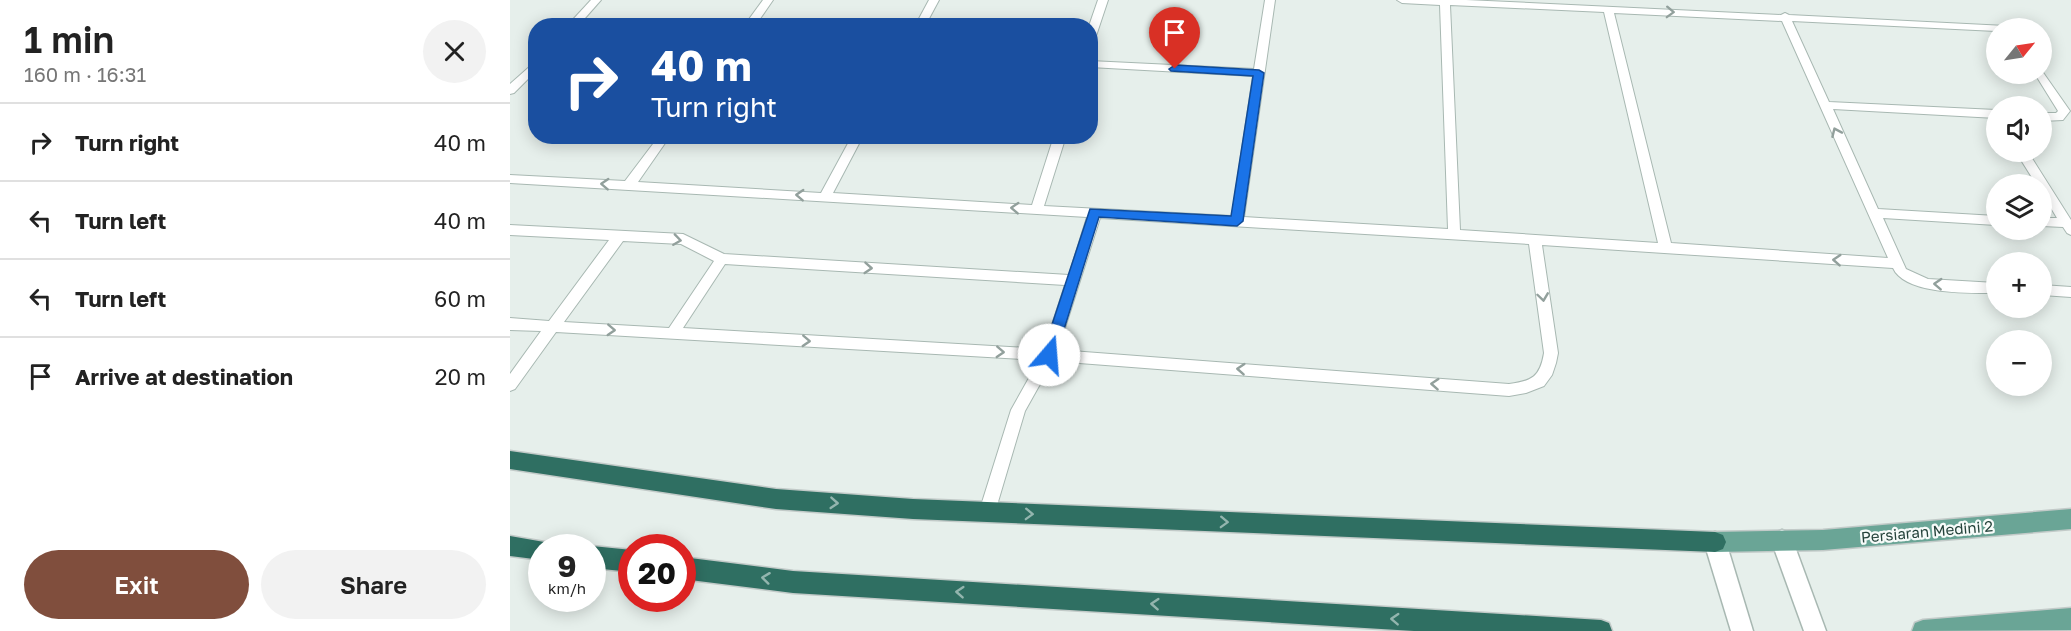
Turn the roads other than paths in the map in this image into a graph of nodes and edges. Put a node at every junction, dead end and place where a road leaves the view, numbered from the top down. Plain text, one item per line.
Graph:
1 (596, 0) edge
2 (768, 0) edge
3 (934, 0) edge
4 (1103, 0) edge
5 (1270, 0) edge
6 (1401, 0) edge
7 (1445, 2) junction
8 (1608, 9) junction
9 (1785, 16) junction
10 (579, 18) edge
11 (755, 18) edge
12 (924, 18) edge
13 (1097, 18) edge
14 (1986, 27) edge
15 (1098, 64) edge
16 (528, 71) edge
17 (1259, 73) junction
18 (2046, 84) edge
19 (510, 90) edge
20 (1824, 105) junction
21 (1986, 113) edge
22 (2052, 117) edge
23 (659, 144) edge
24 (854, 144) edge
25 (1057, 144) edge
26 (2028, 162) edge
27 (510, 179) edge
28 (629, 185) junction
29 (825, 197) junction
30 (1037, 209) junction
31 (1095, 213) junction
32 (1873, 213) junction
33 (1986, 219) edge
34 (1237, 221) junction
35 (2052, 223) edge
36 (2069, 226) edge
37 (510, 230) edge
38 (1454, 234) junction
39 (619, 236) junction
40 (1535, 239) junction
41 (1666, 248) junction
42 (722, 259) junction
43 (1895, 264) junction
44 (1073, 280) junction
45 (1986, 287) edge
46 (2052, 291) edge
47 (2071, 292) edge
48 (510, 324) edge
49 (553, 326) junction
50 (673, 333) junction
51 (1049, 355) junction
52 (510, 385) edge
53 (510, 460) edge
54 (987, 512) junction
55 (2071, 519) edge
56 (1782, 540) junction
57 (1715, 542) junction
58 (510, 546) edge
59 (528, 548) edge
60 (696, 570) edge
61 (2071, 619) edge
62 (1601, 631) edge
63 (1742, 631) edge
64 (1815, 631) edge
65 (1923, 631) edge

1 - 10 lane
2 - 11 lane
3 - 12 lane
4 - 13 lane
5 - 17 lane
6 - 7 lane
7 - 8 lane
7 - 38 lane
8 -> 9 lane
8 - 41 lane
9 - 14 lane
9 - 20 lane
15 - 17 lane
16 - 19 lane
17 - 34 lane
18 - 22 lane
20 - 21 lane
32 -> 20 lane
23 - 28 lane
24 - 29 lane
25 - 30 lane
26 - 36 lane
28 -> 27 lane
29 -> 28 lane
30 -> 29 lane
30 - 31 lane
31 - 34 lane
31 - 44 lane
32 - 33 lane
32 - 43 lane
34 - 38 lane
35 - 36 lane
37 - 39 lane
38 - 40 lane
39 -> 42 lane
39 - 49 lane
40 - 41 lane
40 -> 51 lane
43 -> 41 lane
42 -> 44 lane
42 - 50 lane
45 -> 43 lane
44 - 51 lane
46 - 47 lane
48 - 49 lane
49 -> 50 lane
49 - 52 lane
50 -> 51 lane
51 - 54 lane
53 -> 54 highway
54 -> 57 highway
55 - 56 main road, Persiaran Medini 2
56 - 57 main road, Persiaran Medini 2
56 - 64 street
57 - 63 street
58 - 59 highway
62 -> 60 highway
61 - 65 main road

